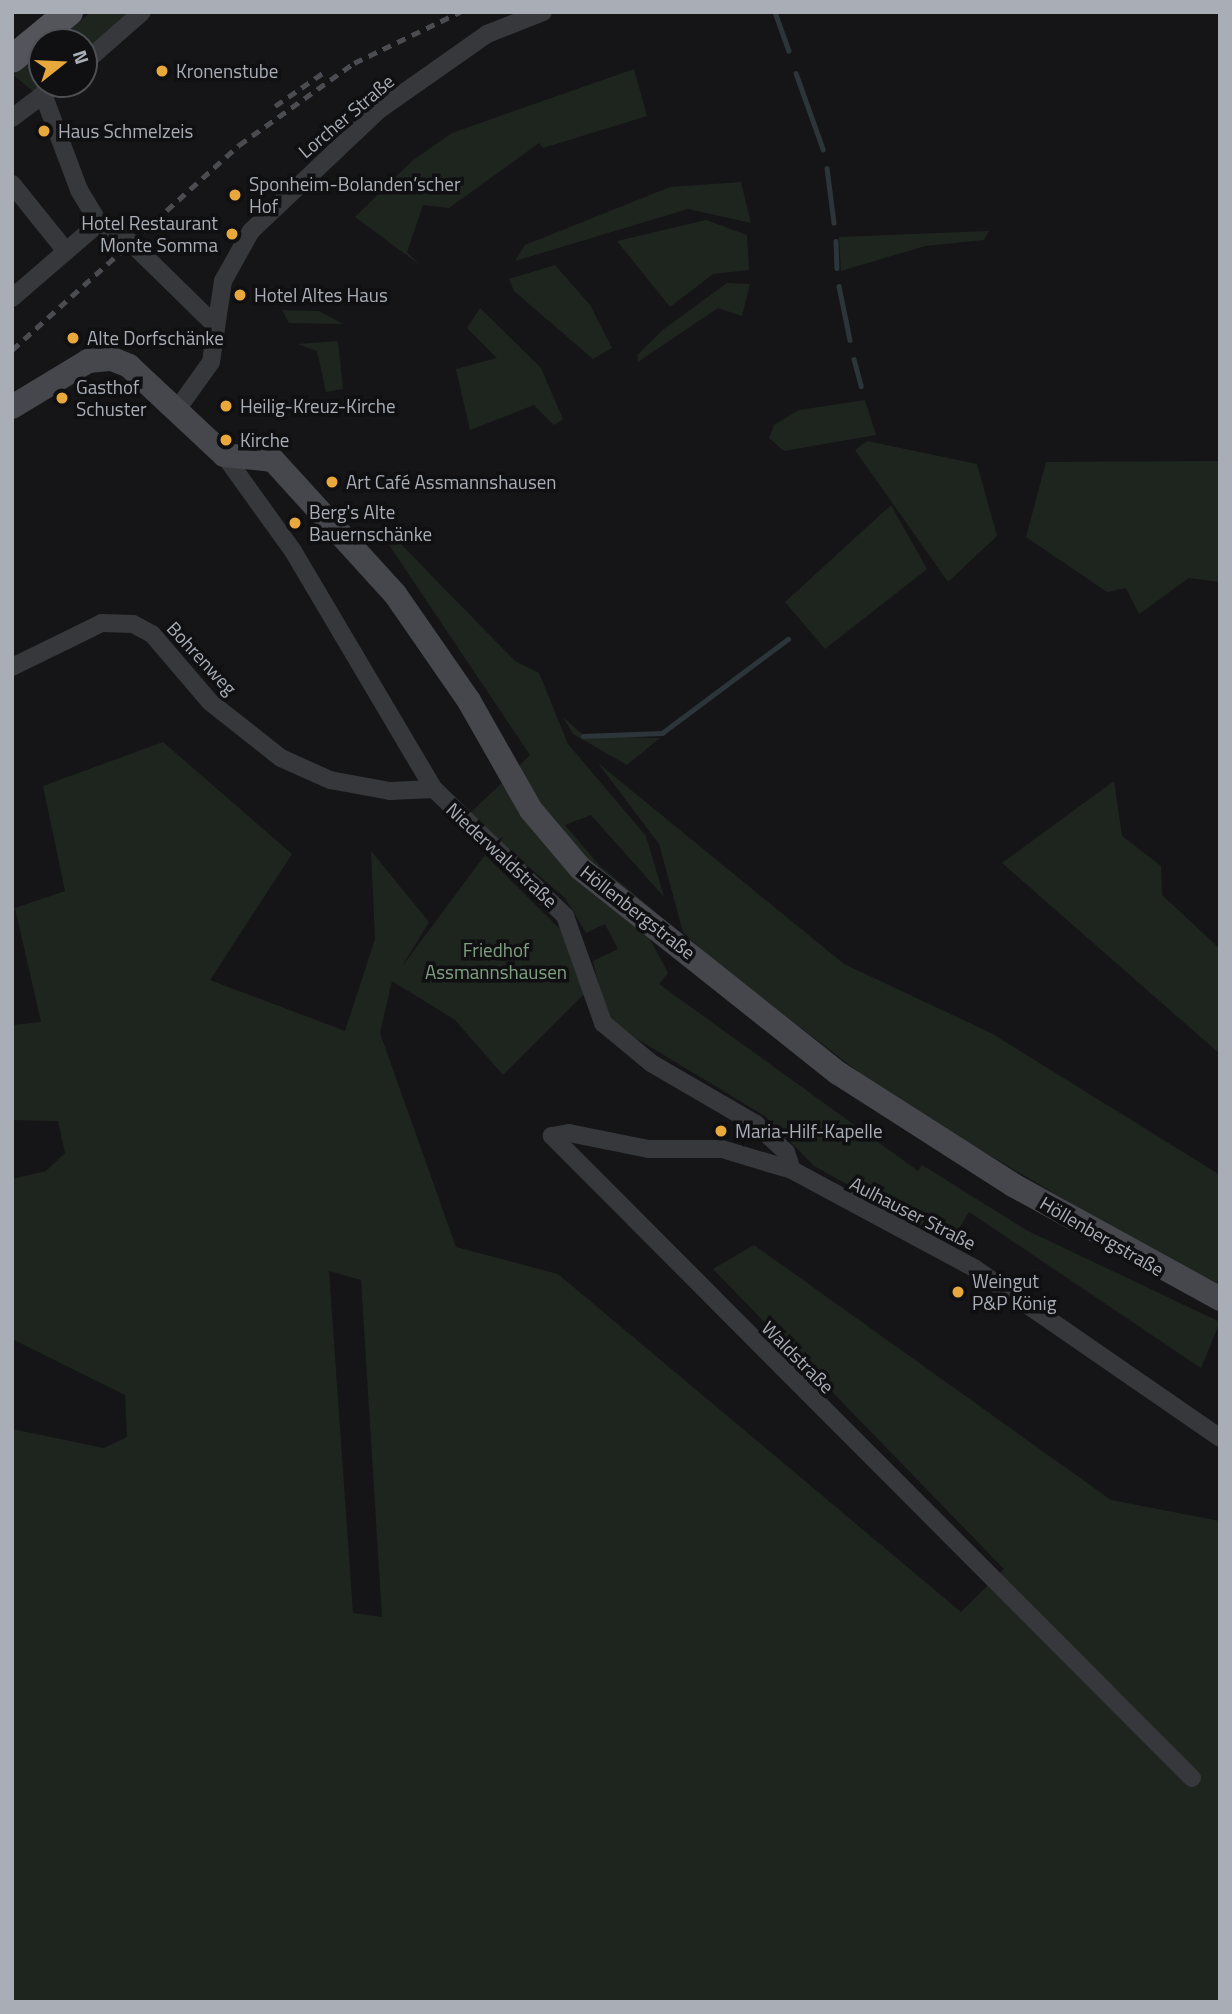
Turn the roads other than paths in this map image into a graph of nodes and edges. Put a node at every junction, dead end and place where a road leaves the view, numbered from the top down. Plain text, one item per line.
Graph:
1 (69, 12) edge
2 (142, 12) edge
3 (543, 12) edge
4 (98, 51) edge
5 (12, 60) edge
6 (38, 98) edge
7 (53, 98) edge
8 (12, 118) edge
9 (12, 184) edge
10 (99, 223) junction
11 (65, 250) junction
12 (12, 298) edge
13 (216, 326) junction
14 (12, 407) edge
15 (176, 411) junction
16 (224, 455) junction
17 (12, 667) edge
18 (434, 789) junction
19 (792, 1171) junction
20 (1220, 1299) edge
21 (1220, 1438) edge
22 (1192, 1777) dead end

1 - 5 main road
2 - 4 street
3 - 13 street, Lorcher Straße
6 - 8 street
7 - 10 street
9 - 11 street
10 - 11 street
10 - 13 street
11 - 12 street
13 - 15 street, Lorcher Straße
14 - 15 main road
15 - 16 main road
16 - 18 street, Niederwaldstraße
16 - 20 main road, Höllenbergstraße
17 - 18 street, Bohrenweg
18 - 19 street, Niederwaldstraße
19 - 21 street, Aulhauser Straße
19 - 22 street, Waldstraße

